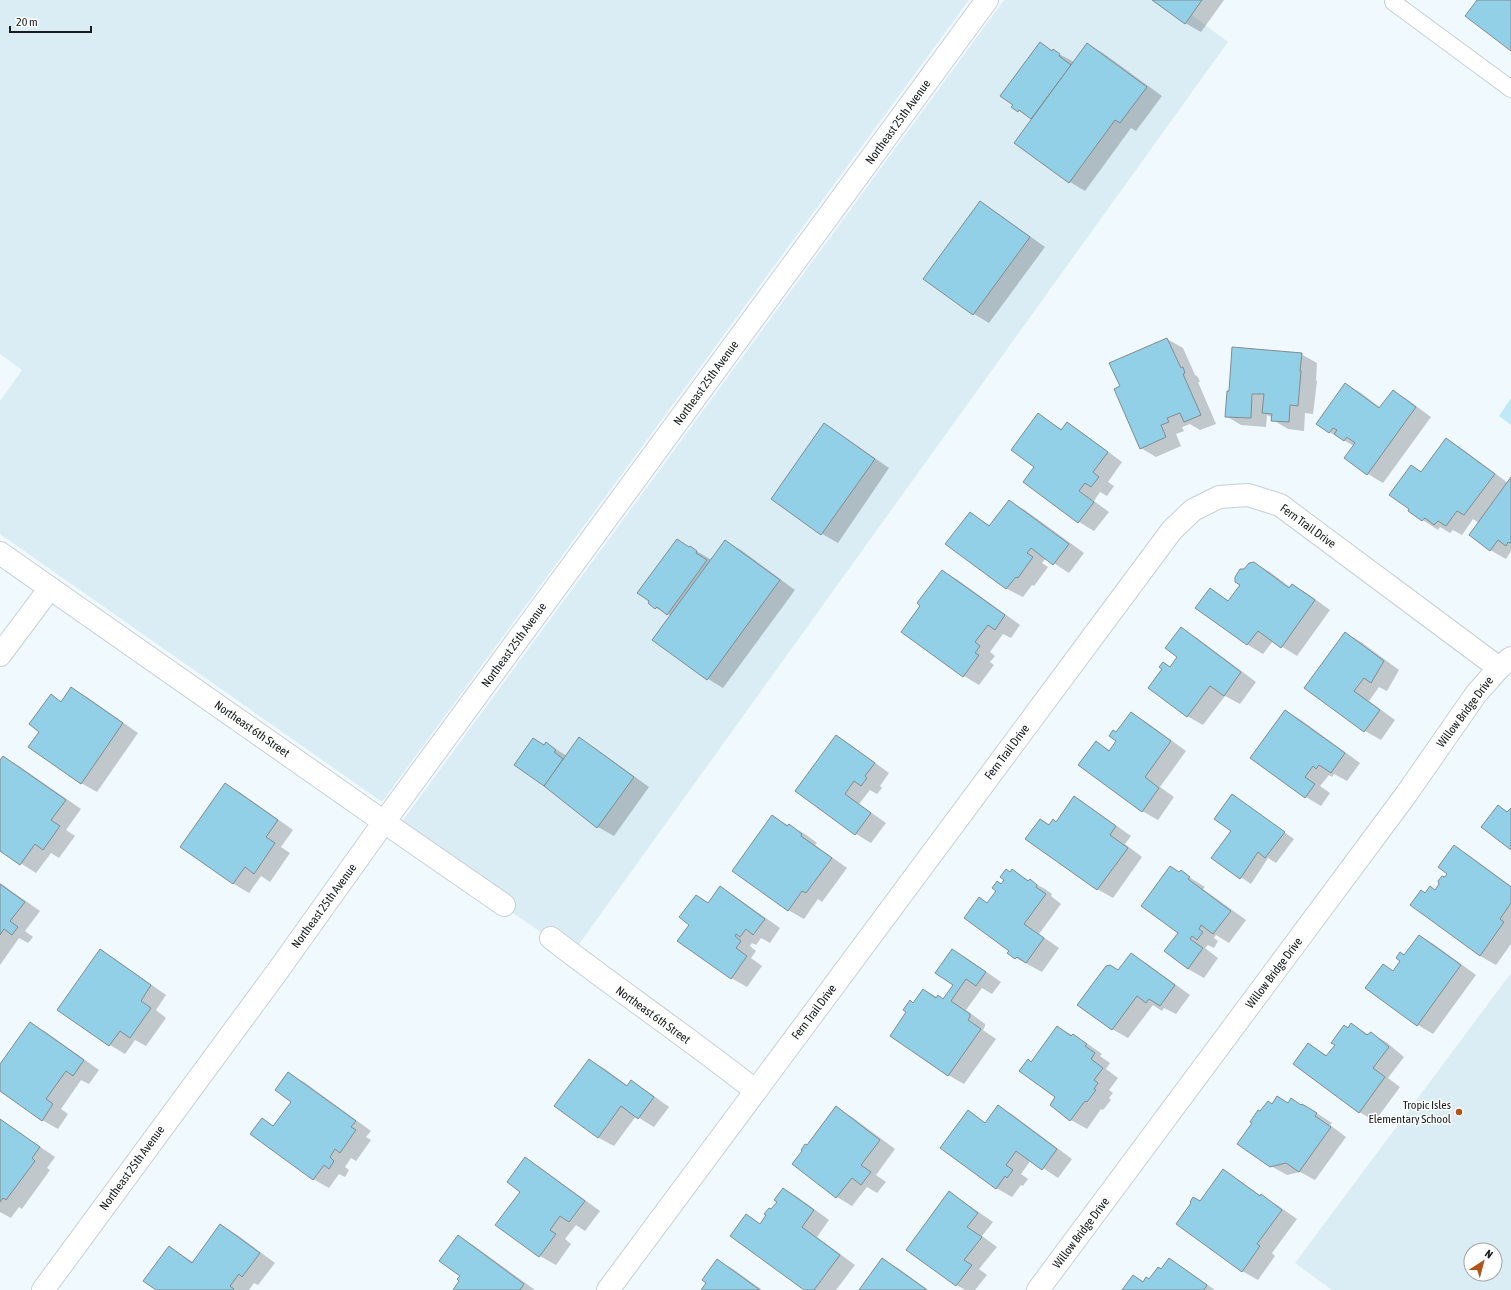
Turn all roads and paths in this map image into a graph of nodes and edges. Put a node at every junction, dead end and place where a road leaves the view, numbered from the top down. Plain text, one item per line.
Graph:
1 (987, 0) edge
2 (1393, 2) dead end
3 (1511, 89) edge
4 (0, 553) edge
5 (50, 588) junction
6 (0, 655) edge
7 (1505, 663) edge
8 (384, 822) junction
9 (504, 905) dead end
10 (551, 938) dead end
11 (756, 1091) junction
12 (43, 1290) edge
13 (608, 1290) edge
14 (1038, 1290) edge

1 - 8 street, Northeast 25th Avenue
2 - 3 lane
4 - 5 street, Northeast 6th Street
5 - 6 street
5 - 8 street, Northeast 6th Street
7 - 11 street, Fern Trail Drive
7 - 14 street, Willow Bridge Drive
8 - 9 street, Northeast 6th Street
8 - 12 street, Northeast 25th Avenue
10 - 11 street, Northeast 6th Street
11 - 13 street, Fern Trail Drive

